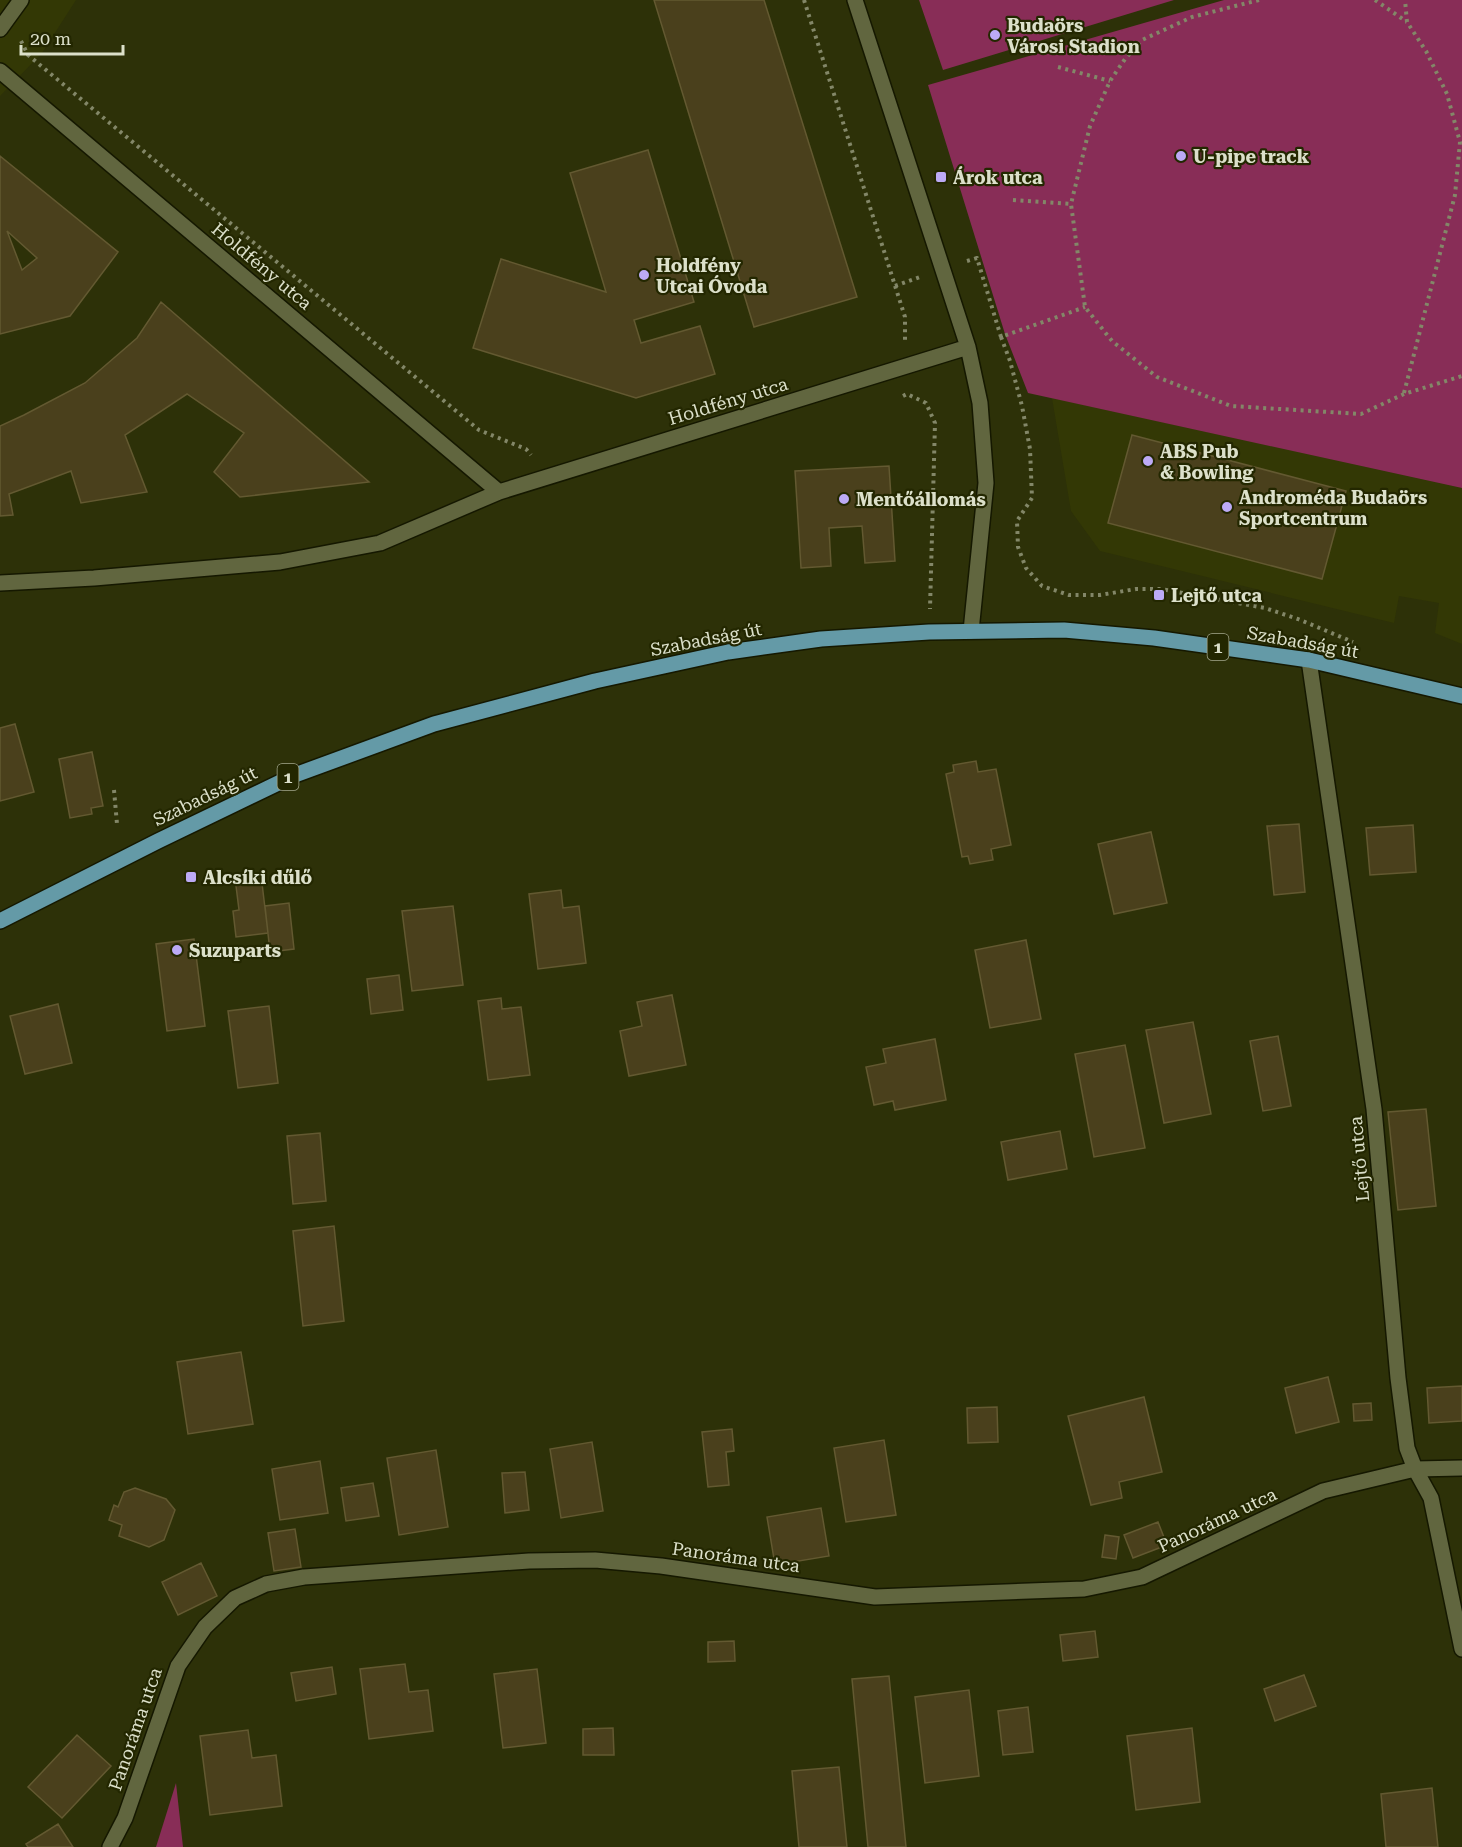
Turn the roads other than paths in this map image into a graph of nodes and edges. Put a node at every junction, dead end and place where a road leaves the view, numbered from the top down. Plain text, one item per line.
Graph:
1 (21, 0) edge
2 (855, 0) edge
3 (0, 29) edge
4 (0, 71) edge
5 (968, 348) junction
6 (499, 492) junction
7 (0, 583) edge
8 (971, 631) junction
9 (1309, 660) junction
10 (1462, 696) edge
11 (0, 921) edge
12 (1462, 1468) edge
13 (1414, 1469) junction
14 (1462, 1648) edge
15 (110, 1847) edge

1 - 3 street
2 - 5 street
4 - 6 street, Holdfény utca
5 - 6 street, Holdfény utca
5 - 8 street
6 - 7 street, Holdfény utca
8 - 9 main road, Szabadság út / 1
8 - 11 main road, Szabadság út / 1
9 - 10 main road, Szabadság út / 1
9 - 13 street, Lejtő utca
12 - 13 street, Panoráma utca
13 - 14 street, Lejtő utca
13 - 15 street, Panoráma utca

